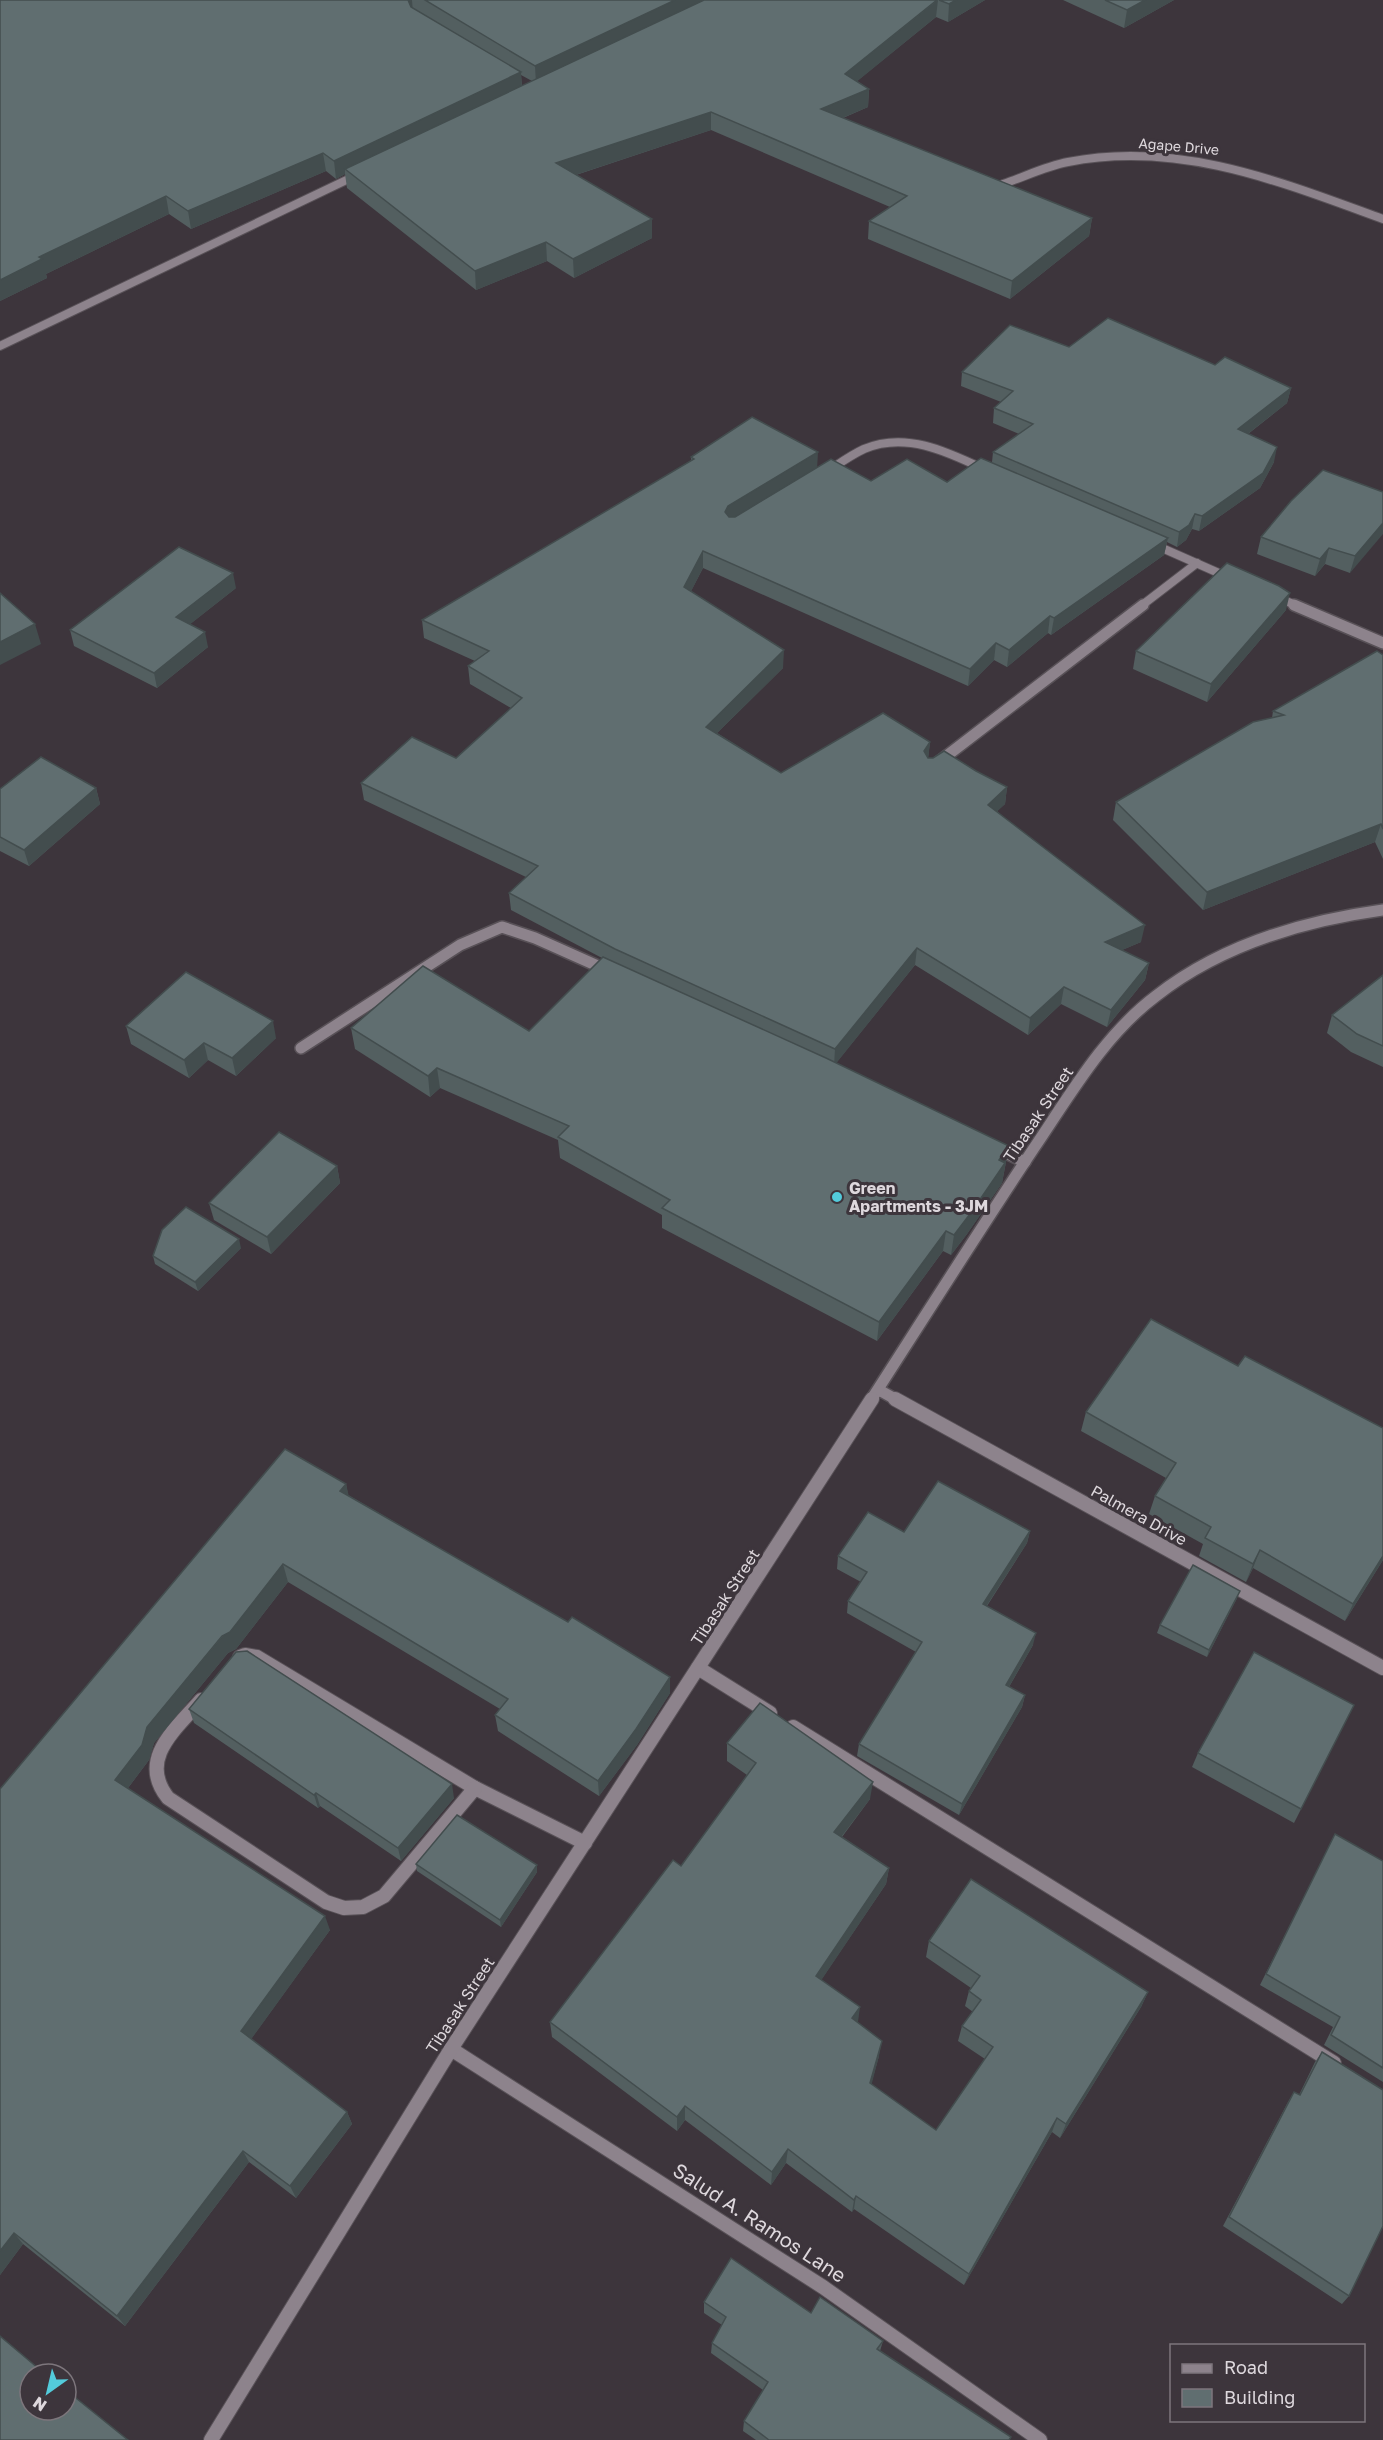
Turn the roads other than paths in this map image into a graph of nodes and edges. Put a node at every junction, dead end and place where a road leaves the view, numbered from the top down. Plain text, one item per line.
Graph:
1 (368, 170) edge
2 (1003, 184) edge
3 (1383, 219) edge
4 (0, 346) edge
5 (994, 474) edge
6 (820, 476) edge
7 (1144, 540) edge
8 (1197, 563) junction
9 (1241, 582) edge
10 (1263, 591) edge
11 (1383, 643) edge
12 (930, 768) edge
13 (1383, 910) edge
14 (617, 975) edge
15 (301, 1048) dead end
16 (982, 1142) edge
17 (1024, 1162) junction
18 (879, 1390) junction
19 (228, 1668) edge
20 (698, 1668) junction
21 (1383, 1668) edge
22 (213, 1686) edge
23 (475, 1788) junction
24 (585, 1843) junction
25 (451, 2049) junction
26 (1343, 2068) edge
27 (210, 2440) edge
28 (1040, 2440) edge

1 - 4 street
2 - 3 street, Agape Drive
5 - 6 street
7 - 8 street
8 - 9 street
8 - 12 street
10 - 11 street
13 - 17 street, Tibasak Street
14 - 15 street
16 - 17 street
17 - 18 street, Tibasak Street
18 - 20 street, Tibasak Street
18 - 21 street, Palmera Drive
19 - 23 street
20 - 24 street, Tibasak Street
20 - 26 street
22 - 23 street
23 - 24 street
24 - 25 street, Tibasak Street
25 - 27 street, Tibasak Street
25 - 28 street, Salud A. Ramos Lane

